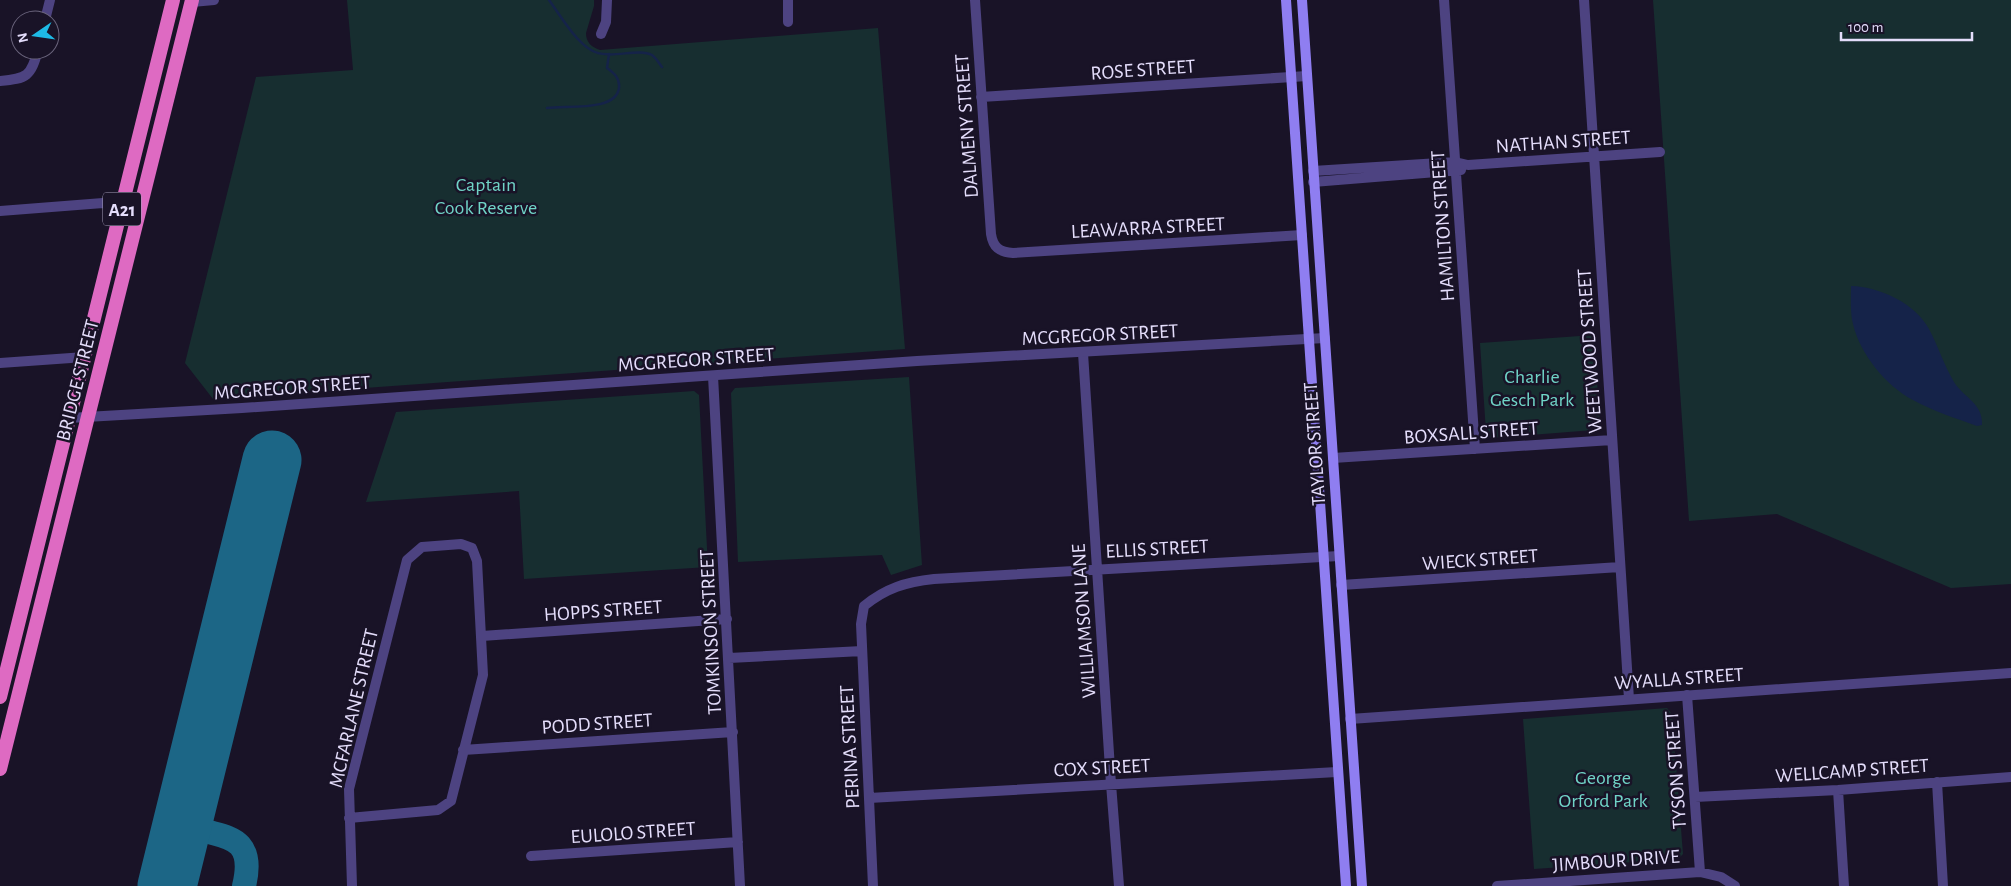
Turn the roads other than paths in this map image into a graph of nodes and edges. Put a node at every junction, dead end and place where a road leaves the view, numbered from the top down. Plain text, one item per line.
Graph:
1 (173, 0) edge
2 (214, 0) edge
3 (607, 0) edge
4 (788, 0) edge
5 (975, 0) edge
6 (1286, 0) edge
7 (1302, 0) edge
8 (1444, 0) edge
9 (1584, 0) edge
10 (192, 1) edge
11 (788, 22) dead end
12 (601, 34) dead end
13 (35, 60) edge
14 (1307, 76) junction
15 (1291, 77) junction
16 (0, 81) edge
17 (981, 97) junction
18 (1660, 152) dead end
19 (1594, 157) junction
20 (1455, 166) junction
21 (1313, 171) junction
22 (1314, 182) junction
23 (123, 206) junction
24 (139, 210) junction
25 (0, 211) edge
26 (1302, 235) junction
27 (997, 249) joint
28 (1325, 338) junction
29 (1309, 339) junction
30 (1083, 353) junction
31 (85, 357) junction
32 (0, 363) edge
33 (713, 376) junction
34 (69, 418) junction
35 (88, 418) junction
36 (1612, 440) junction
37 (1475, 449) junction
38 (1333, 458) junction
39 (1324, 556) junction
40 (1339, 556) junction
41 (1620, 567) junction
42 (1097, 569) junction
43 (1341, 585) junction
44 (864, 606) joint
45 (727, 619) junction
46 (482, 636) junction
47 (862, 651) junction
48 (729, 658) junction
49 (2011, 673) edge
50 (21, 685) junction
51 (1, 689) edge
52 (1687, 695) junction
53 (1628, 699) junction
54 (1350, 719) junction
55 (733, 732) junction
56 (463, 750) junction
57 (0, 769) edge
58 (1337, 772) junction
59 (2011, 777) edge
60 (1937, 782) junction
61 (1111, 784) junction
62 (1838, 790) junction
63 (1695, 797) junction
64 (869, 798) junction
65 (349, 818) junction
66 (738, 842) junction
67 (530, 856) dead end
68 (1700, 872) junction
69 (352, 886) edge
70 (740, 886) edge
71 (873, 886) edge
72 (1119, 886) edge
73 (1346, 886) edge
74 (1362, 886) edge
75 (1497, 886) edge
76 (1735, 886) edge
77 (1844, 886) edge
78 (1943, 886) edge

1 - 23 highway, BRIDGE STREET / A21
2 - 10 street
3 - 12 street
4 - 11 street
5 - 17 street, DALMENY STREET
6 - 15 main road, TAYLOR STREET
7 - 14 main road, TAYLOR STREET
8 - 20 street, HAMILTON STREET
9 - 19 street, WEETWOOD STREET
10 - 24 highway, BRIDGE STREET / A21
13 - 16 street
14 - 15 street, ROSE STREET
14 - 21 main road, TAYLOR STREET
15 - 17 street, ROSE STREET
15 - 26 main road, TAYLOR STREET
17 - 27 street, DALMENY STREET
18 - 19 street, NATHAN STREET
19 - 20 street, NATHAN STREET
19 - 36 street, WEETWOOD STREET
20 - 21 street, NATHAN STREET
20 - 22 street, NATHAN STREET
20 - 37 street, HAMILTON STREET
21 - 22 main road, TAYLOR STREET
22 - 28 main road, TAYLOR STREET
23 - 24 street
23 - 25 street
23 - 31 highway, BRIDGE STREET / A21
24 - 35 highway, BRIDGE STREET / A21
26 - 27 street, LEAWARRA STREET
26 - 29 main road, TAYLOR STREET
28 - 29 street, MCGREGOR STREET
28 - 38 main road, TAYLOR STREET
29 - 30 street, MCGREGOR STREET
29 - 39 main road, TAYLOR STREET
30 - 33 street, MCGREGOR STREET
30 - 42 street, WILLIAMSON LANE
31 - 32 street
31 - 34 highway, BRIDGE STREET / A21
33 - 35 street, MCGREGOR STREET
33 - 45 street, TOMKINSON STREET
34 - 35 street, MCGREGOR STREET
34 - 51 highway, BRIDGE STREET / A21
35 - 50 highway, BRIDGE STREET / A21
36 - 37 street, BOXSALL STREET
36 - 41 street, WEETWOOD STREET
37 - 38 street, BOXSALL STREET
38 - 40 main road, TAYLOR STREET
39 - 40 street, ELLIS STREET
39 - 42 street, ELLIS STREET
39 - 58 main road, TAYLOR STREET
40 - 43 main road, TAYLOR STREET
41 - 43 street, WIECK STREET
41 - 53 street, WEETWOOD STREET
42 - 44 street, ELLIS STREET
42 - 61 street, WILLIAMSON LANE
43 - 54 main road, TAYLOR STREET
44 - 47 street, PERINA STREET
45 - 46 street, HOPPS STREET
45 - 48 street, TOMKINSON STREET
46 - 56 street
46 - 65 street, MCFARLANE STREET
47 - 48 street
47 - 64 street, PERINA STREET
48 - 55 street, TOMKINSON STREET
49 - 52 street, WYALLA STREET
50 - 51 street
50 - 57 highway, BRIDGE STREET / A21
52 - 53 street, WYALLA STREET
52 - 63 street, TYSON STREET
53 - 54 street, WYALLA STREET
54 - 58 main road
54 - 74 main road, TAYLOR STREET
55 - 56 street, PODD STREET
55 - 66 street, TOMKINSON STREET
56 - 65 street
58 - 61 street, COX STREET
58 - 73 main road, TAYLOR STREET
59 - 60 street, WELLCAMP STREET
60 - 62 street, WELLCAMP STREET
60 - 78 street
61 - 64 street, COX STREET
61 - 72 street, WILLIAMSON LANE
62 - 63 street, WELLCAMP STREET
62 - 77 street
63 - 68 street, TYSON STREET
64 - 71 street, PERINA STREET
65 - 69 street, MCFARLANE STREET
66 - 67 street, EULOLO STREET
66 - 70 street, TOMKINSON STREET
68 - 75 street, JIMBOUR DRIVE
68 - 76 street, JIMBOUR DRIVE

